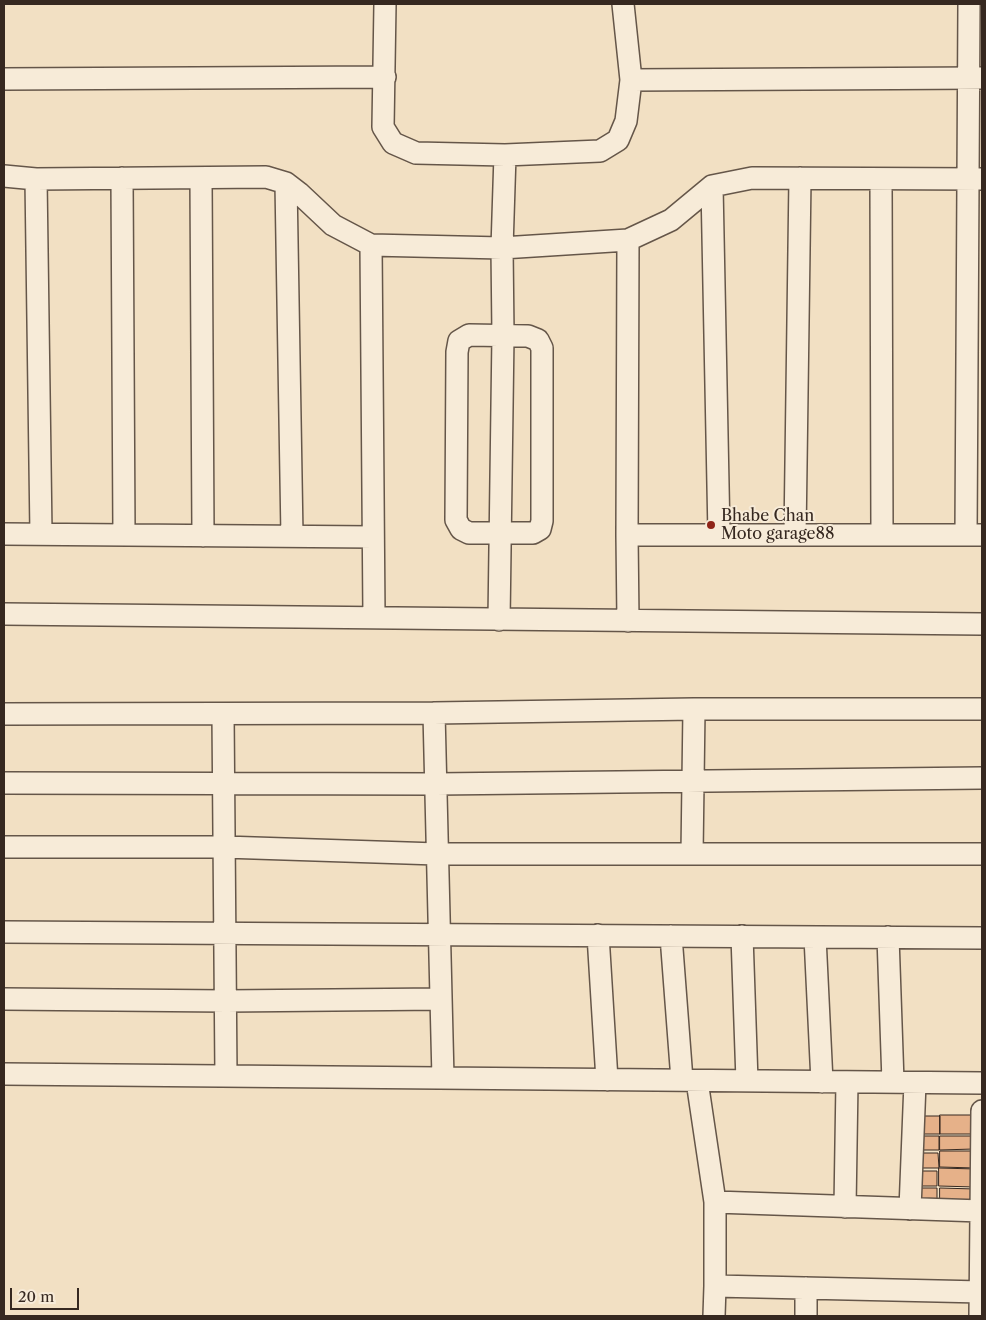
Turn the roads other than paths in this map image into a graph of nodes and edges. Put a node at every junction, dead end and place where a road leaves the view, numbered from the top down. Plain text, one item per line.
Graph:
1 (385, 4) edge
2 (623, 4) edge
3 (969, 4) edge
4 (384, 77) junction
5 (975, 78) edge
6 (4, 80) edge
7 (631, 80) junction
8 (505, 155) junction
9 (4, 176) edge
10 (122, 178) junction
11 (201, 178) junction
12 (800, 178) junction
13 (36, 179) junction
14 (881, 179) junction
15 (975, 179) edge
16 (286, 183) junction
17 (712, 186) junction
18 (628, 240) junction
19 (371, 245) junction
20 (502, 248) junction
21 (503, 335) junction
22 (4, 534) edge
23 (41, 534) junction
24 (501, 534) junction
25 (124, 535) junction
26 (628, 535) junction
27 (719, 535) junction
28 (795, 535) junction
29 (882, 535) junction
30 (974, 535) edge
31 (203, 536) junction
32 (292, 536) junction
33 (373, 537) junction
34 (4, 614) edge
35 (374, 618) junction
36 (499, 620) junction
37 (628, 621) junction
38 (982, 624) edge
39 (694, 709) junction
40 (982, 709) edge
41 (434, 713) junction
42 (4, 714) edge
43 (223, 714) junction
44 (982, 778) edge
45 (693, 782) junction
46 (4, 783) edge
47 (224, 784) junction
48 (436, 784) junction
49 (4, 846) edge
50 (224, 847) junction
51 (437, 854) junction
52 (692, 854) junction
53 (982, 854) edge
54 (4, 932) edge
55 (225, 933) junction
56 (440, 935) junction
57 (598, 935) junction
58 (671, 936) junction
59 (742, 936) junction
60 (815, 937) junction
61 (888, 937) junction
62 (982, 938) edge
63 (4, 999) edge
64 (441, 999) junction
65 (226, 1001) junction
66 (4, 1074) edge
67 (226, 1076) junction
68 (443, 1078) junction
69 (607, 1080) junction
70 (690, 1081) junction
71 (747, 1081) junction
72 (822, 1082) junction
73 (847, 1082) junction
74 (893, 1082) junction
75 (915, 1083) junction
76 (982, 1083) edge
77 (982, 1111) edge
78 (715, 1202) junction
79 (845, 1206) junction
80 (910, 1208) junction
81 (981, 1211) edge
82 (715, 1286) junction
83 (806, 1288) junction
84 (981, 1292) edge
85 (714, 1316) edge
86 (806, 1316) edge
87 (980, 1316) edge

1 - 4 street
2 - 7 street
3 - 5 street
4 - 6 street
4 - 8 street
5 - 7 street
5 - 15 street
7 - 8 street
8 - 20 street
9 - 13 street
10 - 11 street
10 - 13 street
10 - 25 street
11 - 16 street
11 - 31 street
12 - 14 street
12 - 17 street
12 - 28 street
13 - 23 street
14 - 15 street
14 - 29 street
15 - 30 street
16 - 19 street
16 - 32 street
17 - 18 street
17 - 27 street
18 - 20 street
18 - 26 street
19 - 20 street
19 - 33 street
20 - 21 street
21 - 24 street
21 - 24 street
21 - 24 street
22 - 23 street
23 - 25 street
24 - 36 street
25 - 31 street
26 - 27 street
26 - 37 street
27 - 28 street
28 - 29 street
29 - 30 street
31 - 32 street
32 - 33 street
33 - 35 street
34 - 35 street
35 - 36 street
36 - 37 street
37 - 38 street
39 - 40 street
39 - 41 street
39 - 45 street
41 - 43 street
41 - 48 street
42 - 43 street
43 - 47 street
44 - 45 street
45 - 48 street
45 - 52 street
46 - 47 street
47 - 48 street
47 - 50 street
48 - 51 street
49 - 50 street
50 - 51 street
50 - 55 street
51 - 52 street
51 - 56 street
52 - 53 street
54 - 55 street
55 - 56 street
55 - 65 street
56 - 57 street
56 - 64 street
57 - 58 street
57 - 69 street
58 - 59 street
58 - 70 street
59 - 60 street
59 - 71 street
60 - 61 street
60 - 72 street
61 - 62 street
61 - 74 street
63 - 65 street
64 - 65 street
64 - 68 street
65 - 67 street
66 - 67 street
67 - 68 street
68 - 69 street
69 - 70 street
70 - 71 street
70 - 78 street
71 - 72 street
72 - 73 street
73 - 74 street
73 - 79 street
74 - 75 street
75 - 76 street
75 - 80 street
77 - 81 street
78 - 79 street
78 - 82 street
79 - 80 street
80 - 81 street
81 - 84 street
82 - 83 street
82 - 85 street
83 - 84 street
83 - 86 street
84 - 87 street

